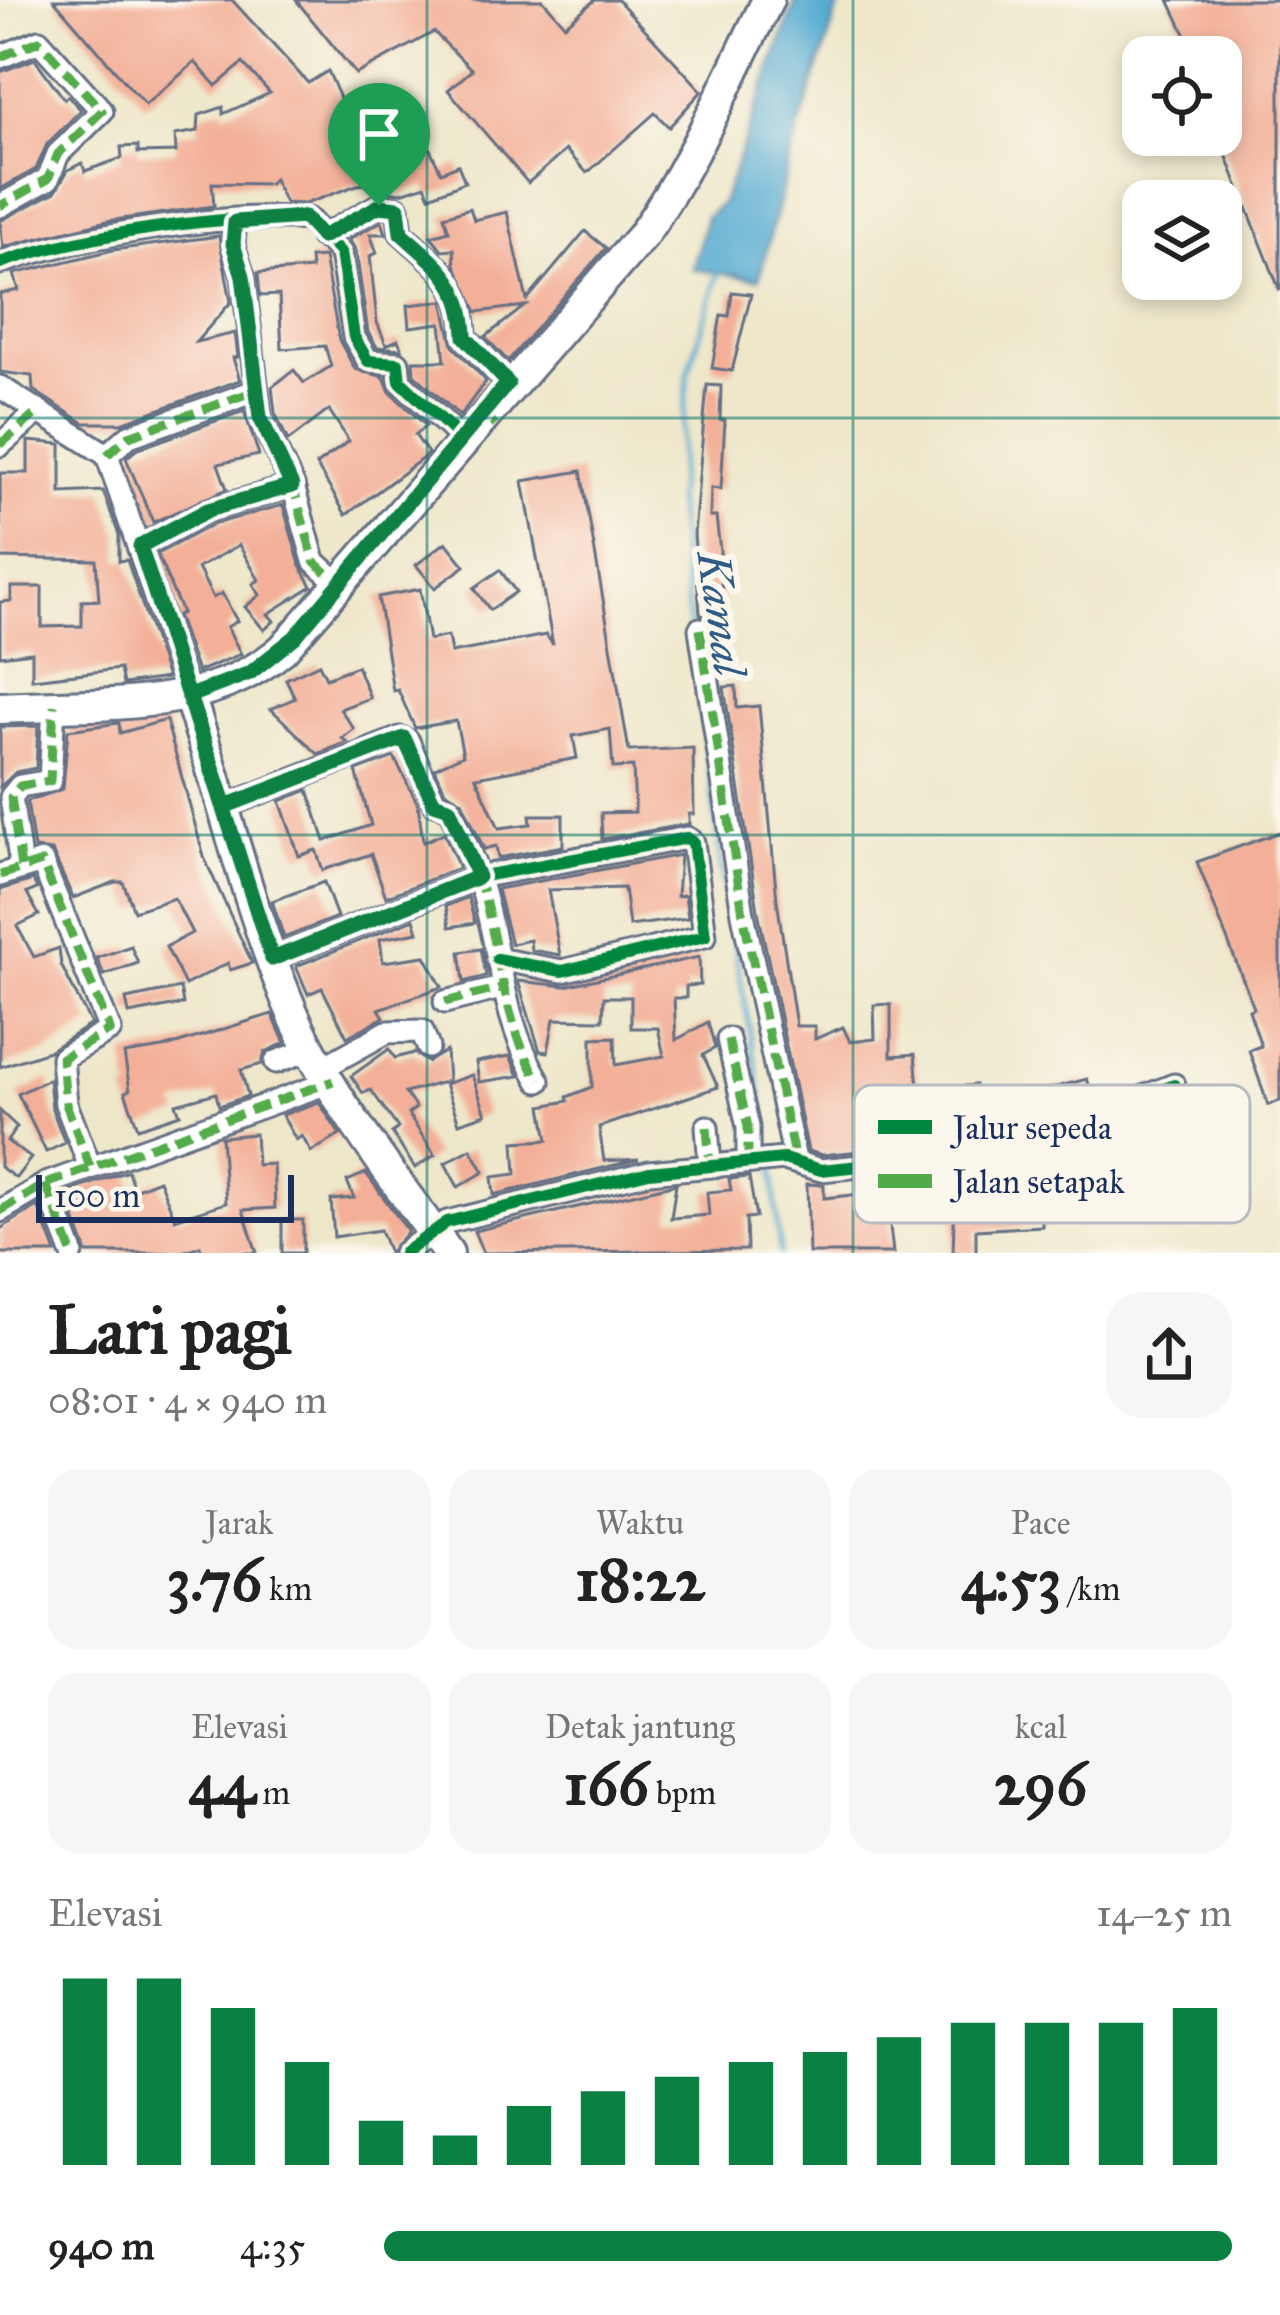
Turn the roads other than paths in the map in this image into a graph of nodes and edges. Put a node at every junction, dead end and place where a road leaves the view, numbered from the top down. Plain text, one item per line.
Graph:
1 (768, 0) edge
2 (0, 56) edge
3 (0, 206) edge
4 (235, 222) junction
5 (322, 237) junction
6 (0, 263) edge
7 (508, 383) junction
8 (0, 387) edge
9 (255, 391) junction
10 (38, 411) junction
11 (462, 439) junction
12 (0, 445) edge
13 (107, 455) junction
14 (292, 486) junction
15 (140, 546) junction
16 (332, 602) junction
17 (700, 629) dead end
18 (189, 696) junction
19 (54, 705) junction
20 (0, 708) edge
21 (6, 797) edge
22 (226, 806) junction
23 (10, 871) edge
24 (478, 877) junction
25 (272, 959) junction
26 (497, 959) junction
27 (501, 988) junction
28 (445, 1002) dead end
29 (728, 1039) dead end
30 (428, 1047) dead end
31 (276, 1063) dead end
32 (322, 1066) junction
33 (539, 1081) dead end
34 (707, 1127) dead end
35 (789, 1160) junction
36 (754, 1162) junction
37 (710, 1166) junction
38 (90, 1167) junction
39 (854, 1167) edge
40 (46, 1184) junction
41 (0, 1211) edge
42 (441, 1243) edge
43 (72, 1253) edge
44 (404, 1253) edge

1 - 7 main road
2 - 3 street
4 - 5 street
4 - 6 street
4 - 9 street
5 - 7 street
5 - 11 street
7 - 11 main road
8 - 10 street
9 - 13 street
9 - 14 street
10 - 12 street
10 - 13 street
11 - 16 main road
13 - 15 street
14 - 15 street
14 - 16 street
15 - 18 street
16 - 18 main road
17 - 35 street
18 - 19 main road
18 - 22 main road
19 - 20 main road
19 - 21 street
21 - 23 street
22 - 24 street
22 - 25 main road
23 - 38 street
24 - 25 street
24 - 26 street
24 - 26 street
25 - 32 main road
26 - 27 street
27 - 28 street
27 - 33 street
29 - 36 street
30 - 32 street
31 - 32 street
32 - 38 street
32 - 42 main road
34 - 37 street
35 - 36 street
35 - 39 street
36 - 37 street
37 - 42 street
38 - 40 street
40 - 41 street
40 - 43 street
42 - 44 street

